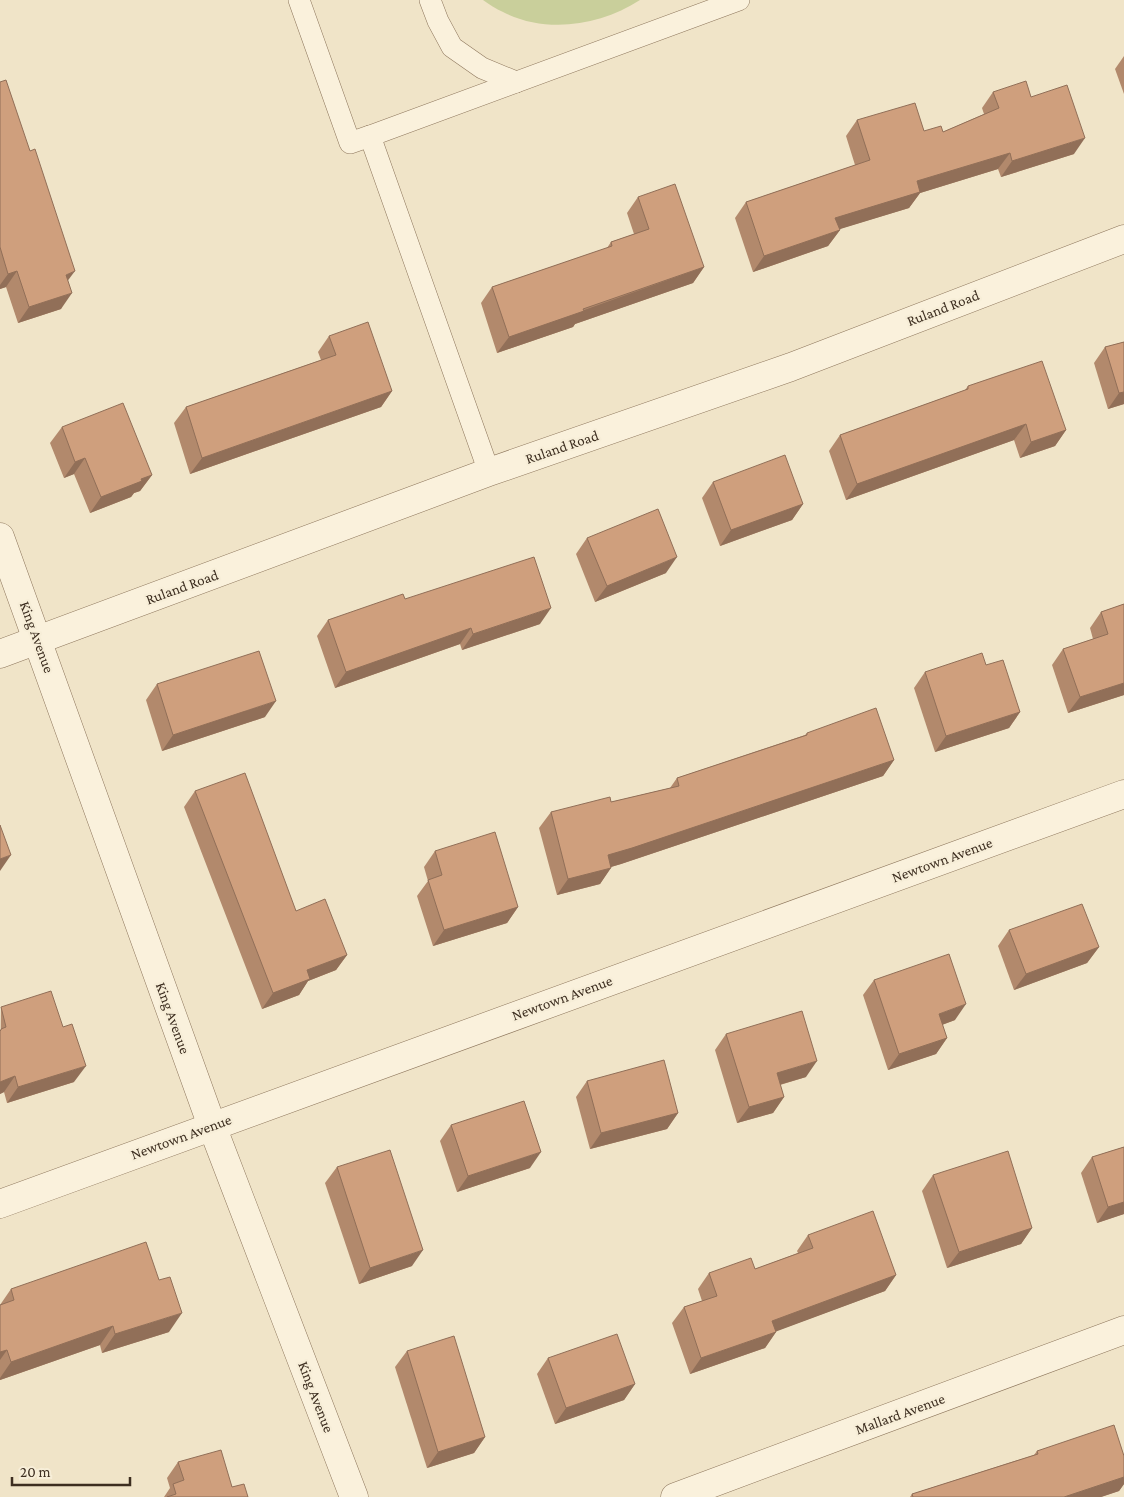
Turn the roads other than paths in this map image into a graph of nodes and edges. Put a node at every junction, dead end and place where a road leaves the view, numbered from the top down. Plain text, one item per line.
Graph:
1 (299, 0) edge
2 (430, 0) edge
3 (739, 0) edge
4 (711, 6) edge
5 (516, 82) junction
6 (370, 136) junction
7 (1124, 239) edge
8 (489, 472) junction
9 (0, 537) edge
10 (39, 640) junction
11 (0, 654) edge
12 (1124, 794) edge
13 (212, 1126) junction
14 (0, 1204) edge
15 (1124, 1330) edge
16 (354, 1497) edge
17 (675, 1497) edge

1 - 6 lane
2 - 5 lane
3 - 4 lane
4 - 5 lane
5 - 6 lane
6 - 8 lane
7 - 8 street, Ruland Road
8 - 10 street, Ruland Road
9 - 10 street, King Avenue
10 - 11 street, Ruland Road
10 - 13 street, King Avenue
12 - 13 street, Newtown Avenue
13 - 14 street, Newtown Avenue
13 - 16 street, King Avenue
15 - 17 street, Mallard Avenue

